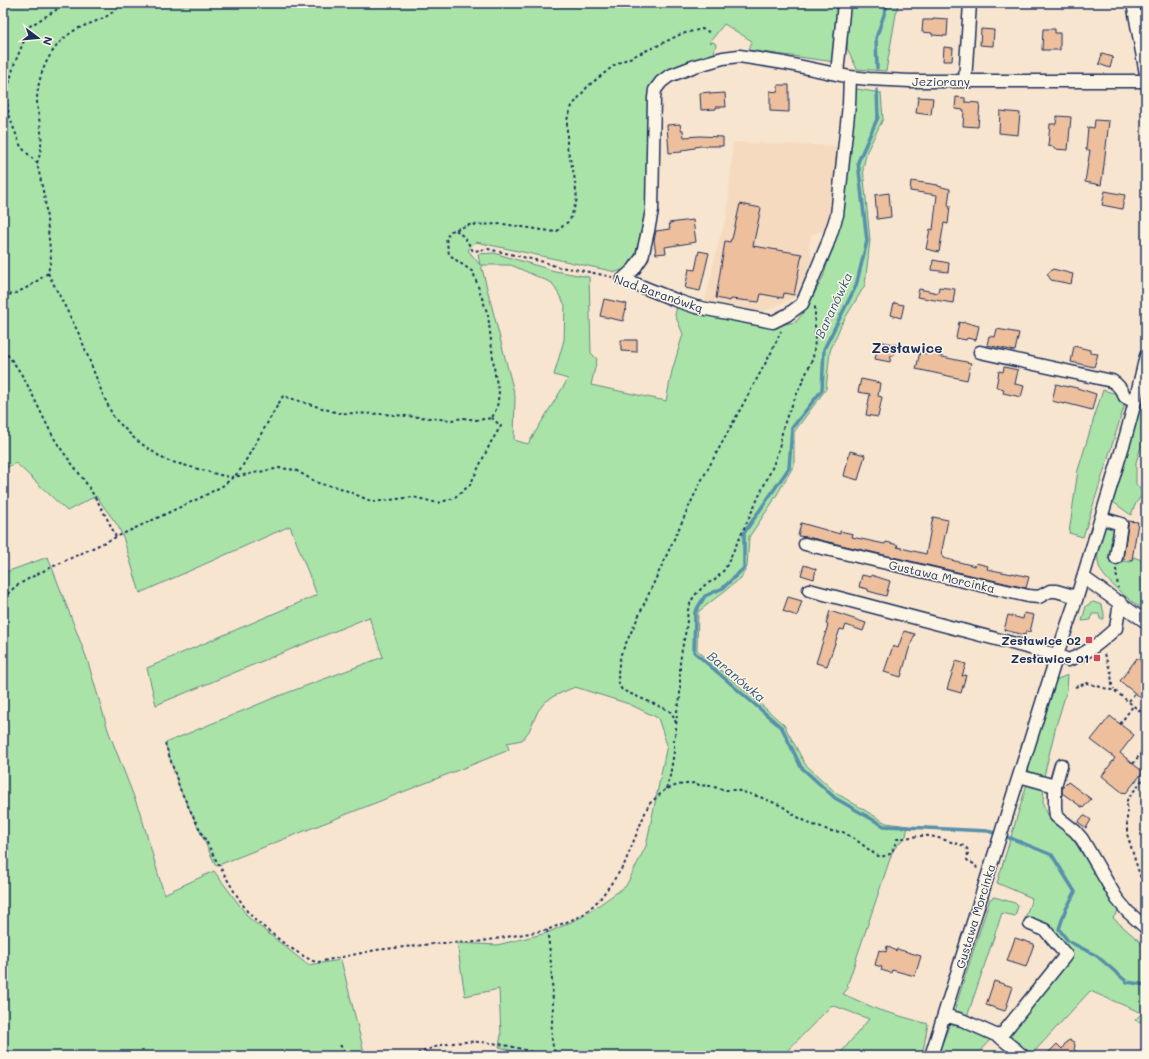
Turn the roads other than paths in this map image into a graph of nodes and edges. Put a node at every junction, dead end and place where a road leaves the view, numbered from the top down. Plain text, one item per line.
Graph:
1 (844, 3) edge
2 (970, 3) edge
3 (1133, 3) edge
4 (837, 74) junction
5 (1146, 74) edge
6 (850, 77) junction
7 (965, 81) junction
8 (1146, 81) edge
9 (623, 279) joint
10 (980, 352) dead end
11 (1145, 361) edge
12 (1135, 402) junction
13 (1101, 518) junction
14 (805, 544) dead end
15 (1116, 558) road end
16 (1083, 576) junction
17 (809, 590) dead end
18 (1077, 597) junction
19 (1119, 597) junction
20 (1146, 622) edge
21 (1057, 655) junction
22 (1061, 765) dead end
23 (1019, 776) junction
24 (1055, 786) junction
25 (1030, 924) dead end
26 (1146, 928) edge
27 (944, 1015) junction
28 (1000, 1037) junction
29 (932, 1056) edge
30 (1022, 1056) edge

1 - 4 street
2 - 7 street
3 - 5 street
4 - 6 street, Jeziorany
4 - 9 street, Jeziorany
6 - 7 street, Jeziorany
6 - 9 street, Nad Baranówką
7 - 8 street, Jeziorany
10 - 12 street
11 - 12 street, Gustawa Morcinka
12 - 13 street, Gustawa Morcinka
13 - 15 street
13 - 16 street, Gustawa Morcinka
14 - 18 street, Gustawa Morcinka
16 - 18 street, Gustawa Morcinka
16 - 19 street
17 - 21 street
18 - 21 street, Gustawa Morcinka
19 - 20 street
19 - 21 street
21 - 23 street, Gustawa Morcinka
22 - 24 street
23 - 24 street
23 - 27 street, Gustawa Morcinka
24 - 26 street
25 - 28 street
27 - 28 street
27 - 29 street, Gustawa Morcinka
28 - 30 street

